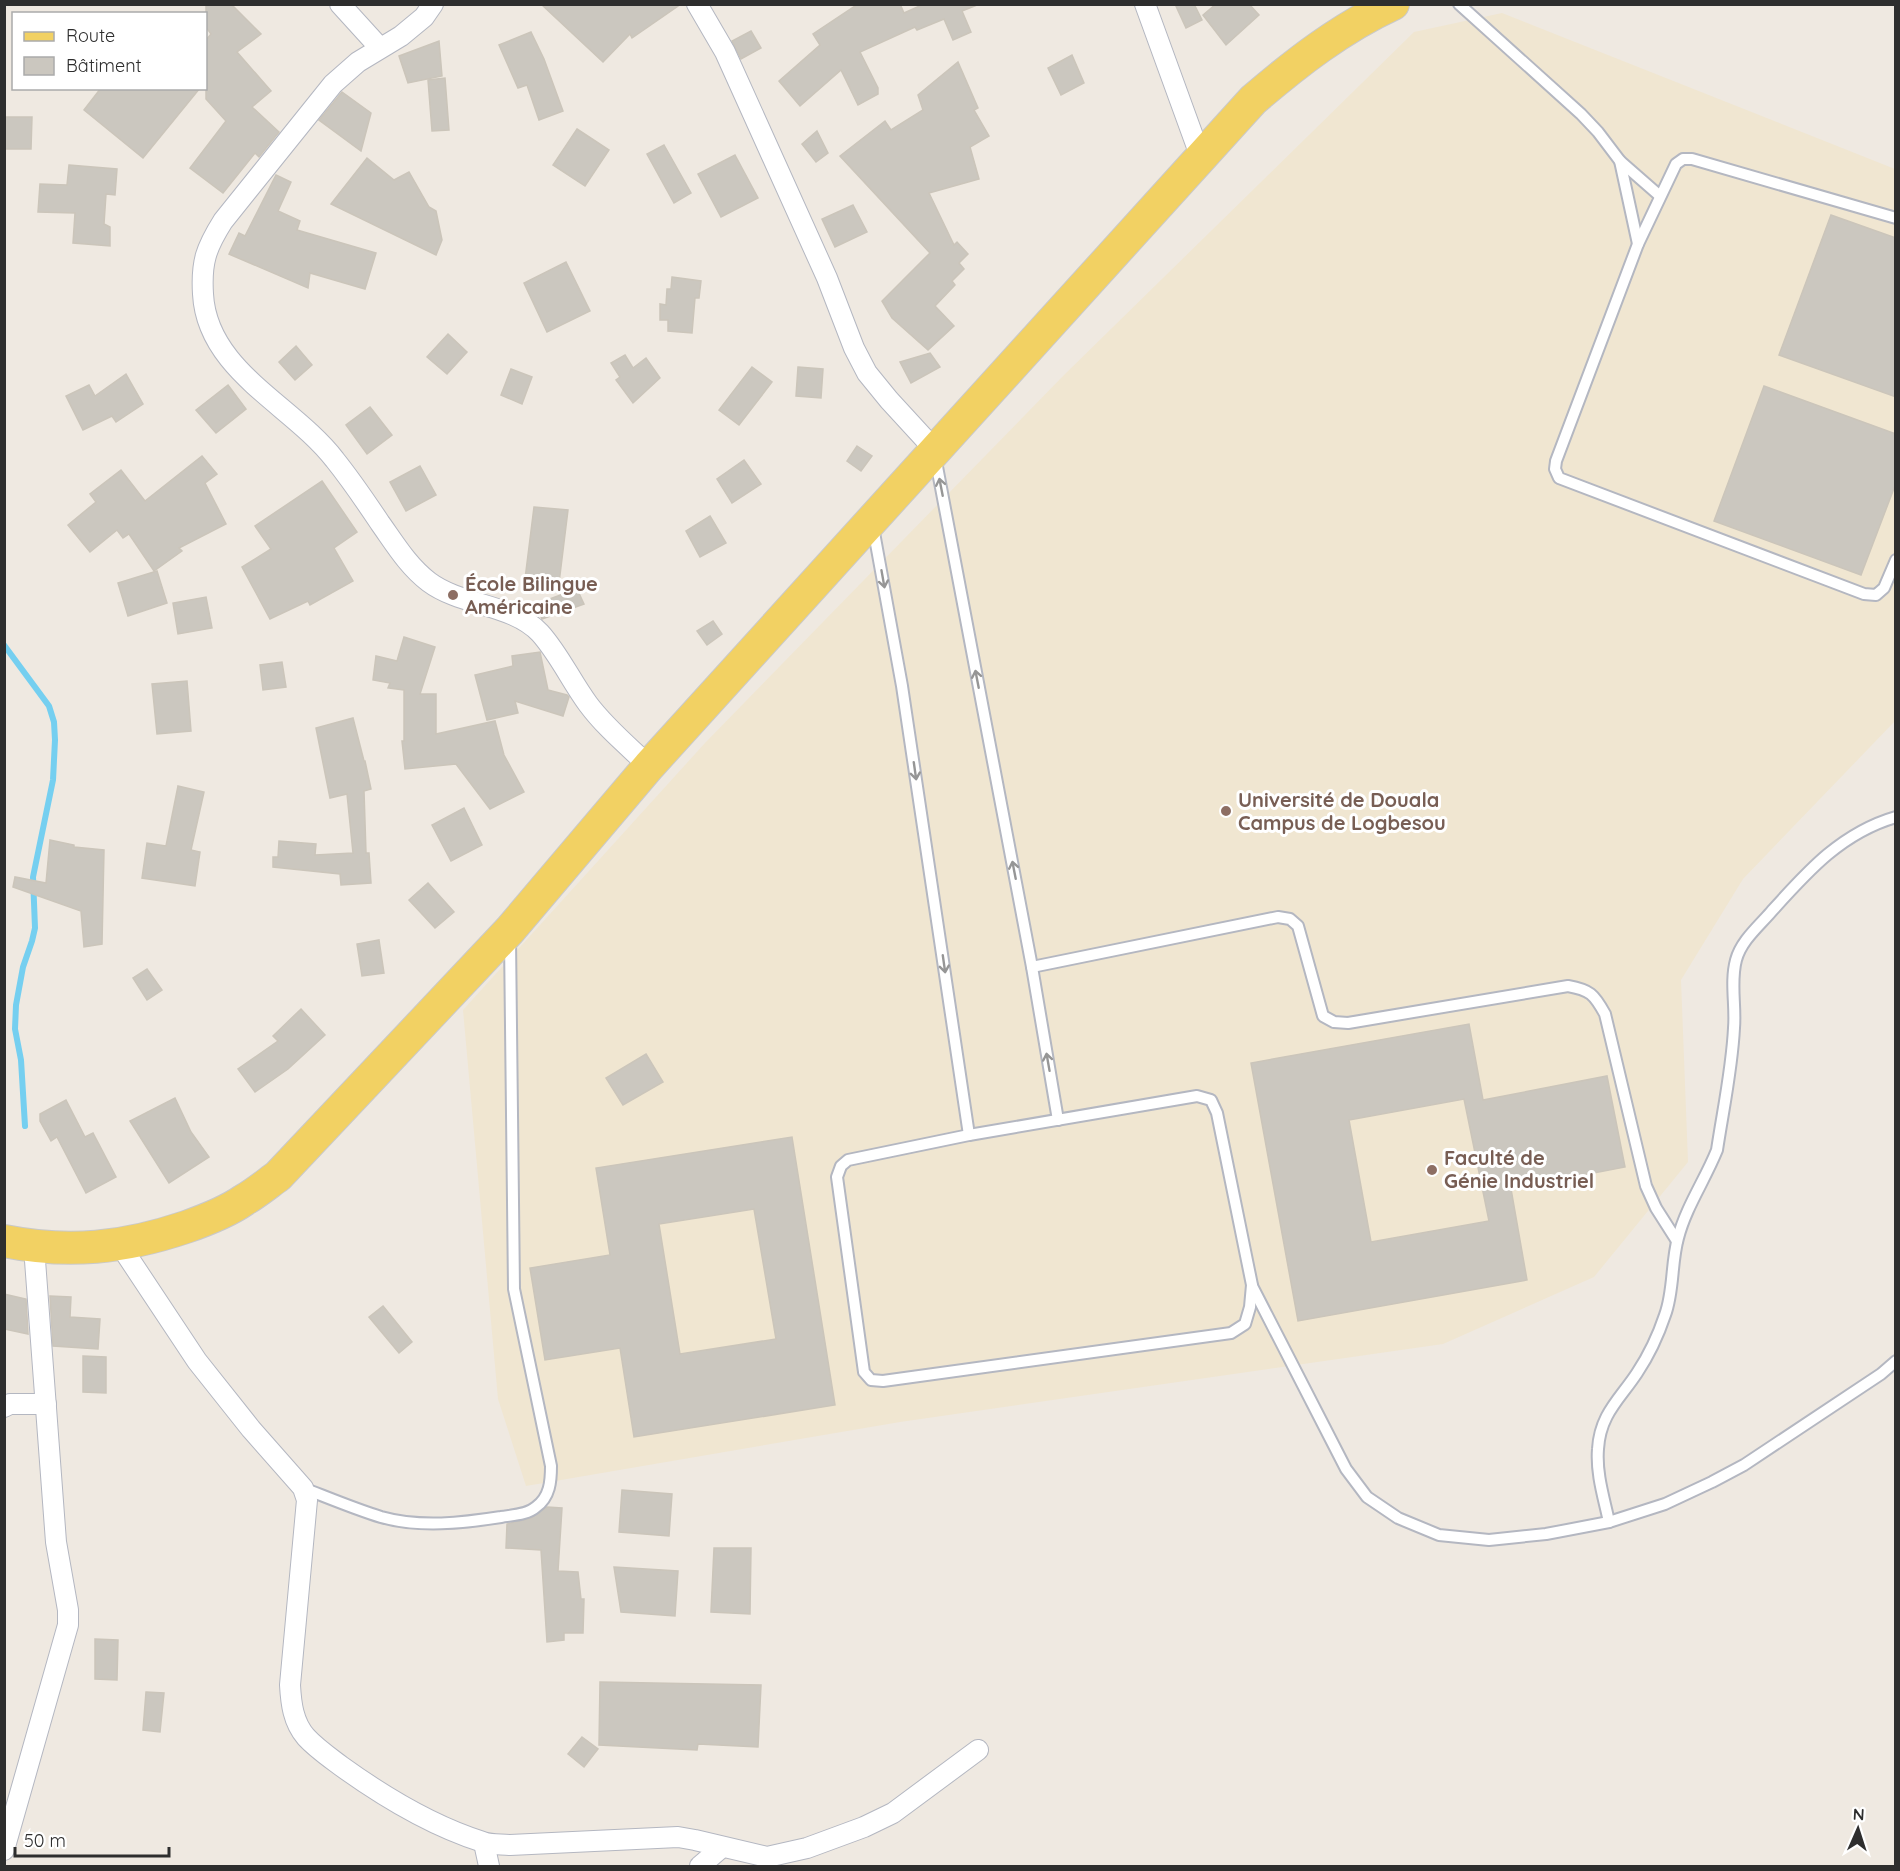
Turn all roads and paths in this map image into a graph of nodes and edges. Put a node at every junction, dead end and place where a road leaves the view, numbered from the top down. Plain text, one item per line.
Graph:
1 (340, 4) edge
2 (433, 4) edge
3 (697, 4) edge
4 (1145, 4) edge
5 (1393, 4) edge
6 (1459, 4) edge
7 (380, 48) junction
8 (1201, 158) junction
9 (1620, 161) junction
10 (1660, 196) junction
11 (1896, 218) edge
12 (1638, 244) junction
13 (934, 449) junction
14 (872, 521) junction
15 (1896, 560) edge
16 (649, 766) junction
17 (1896, 817) edge
18 (510, 930) junction
19 (1032, 967) junction
20 (1058, 1120) junction
21 (969, 1135) junction
22 (1677, 1241) junction
23 (19, 1244) edge
24 (120, 1245) junction
25 (1252, 1285) junction
26 (1896, 1361) edge
27 (46, 1404) junction
28 (4, 1407) edge
29 (303, 1488) junction
30 (1609, 1522) junction
31 (978, 1750) dead end
32 (484, 1843) junction
33 (721, 1848) junction
34 (4, 1850) edge
35 (769, 1862) edge
36 (489, 1866) edge
37 (700, 1866) edge

1 - 7 street
2 - 7 street
3 - 13 street
4 - 8 street
5 - 8 main road
6 - 9 lane
7 - 16 street
8 - 13 main road
9 - 10 lane
9 - 12 lane
10 - 11 lane
10 - 12 lane
12 - 15 lane
13 - 14 main road
19 -> 13 lane
14 - 16 main road
14 -> 21 lane
16 - 18 main road
17 - 22 lane
18 - 24 main road
18 - 29 lane
20 -> 19 lane
19 - 22 lane
20 - 21 lane
20 - 25 lane
21 - 25 lane
22 - 30 lane
23 - 24 main road
23 - 27 street
24 - 29 street
25 - 30 lane
26 - 30 lane
27 - 28 street
27 - 34 street
29 - 32 street
31 - 35 street
32 - 33 street
32 - 36 street
33 - 35 street
33 - 37 street

